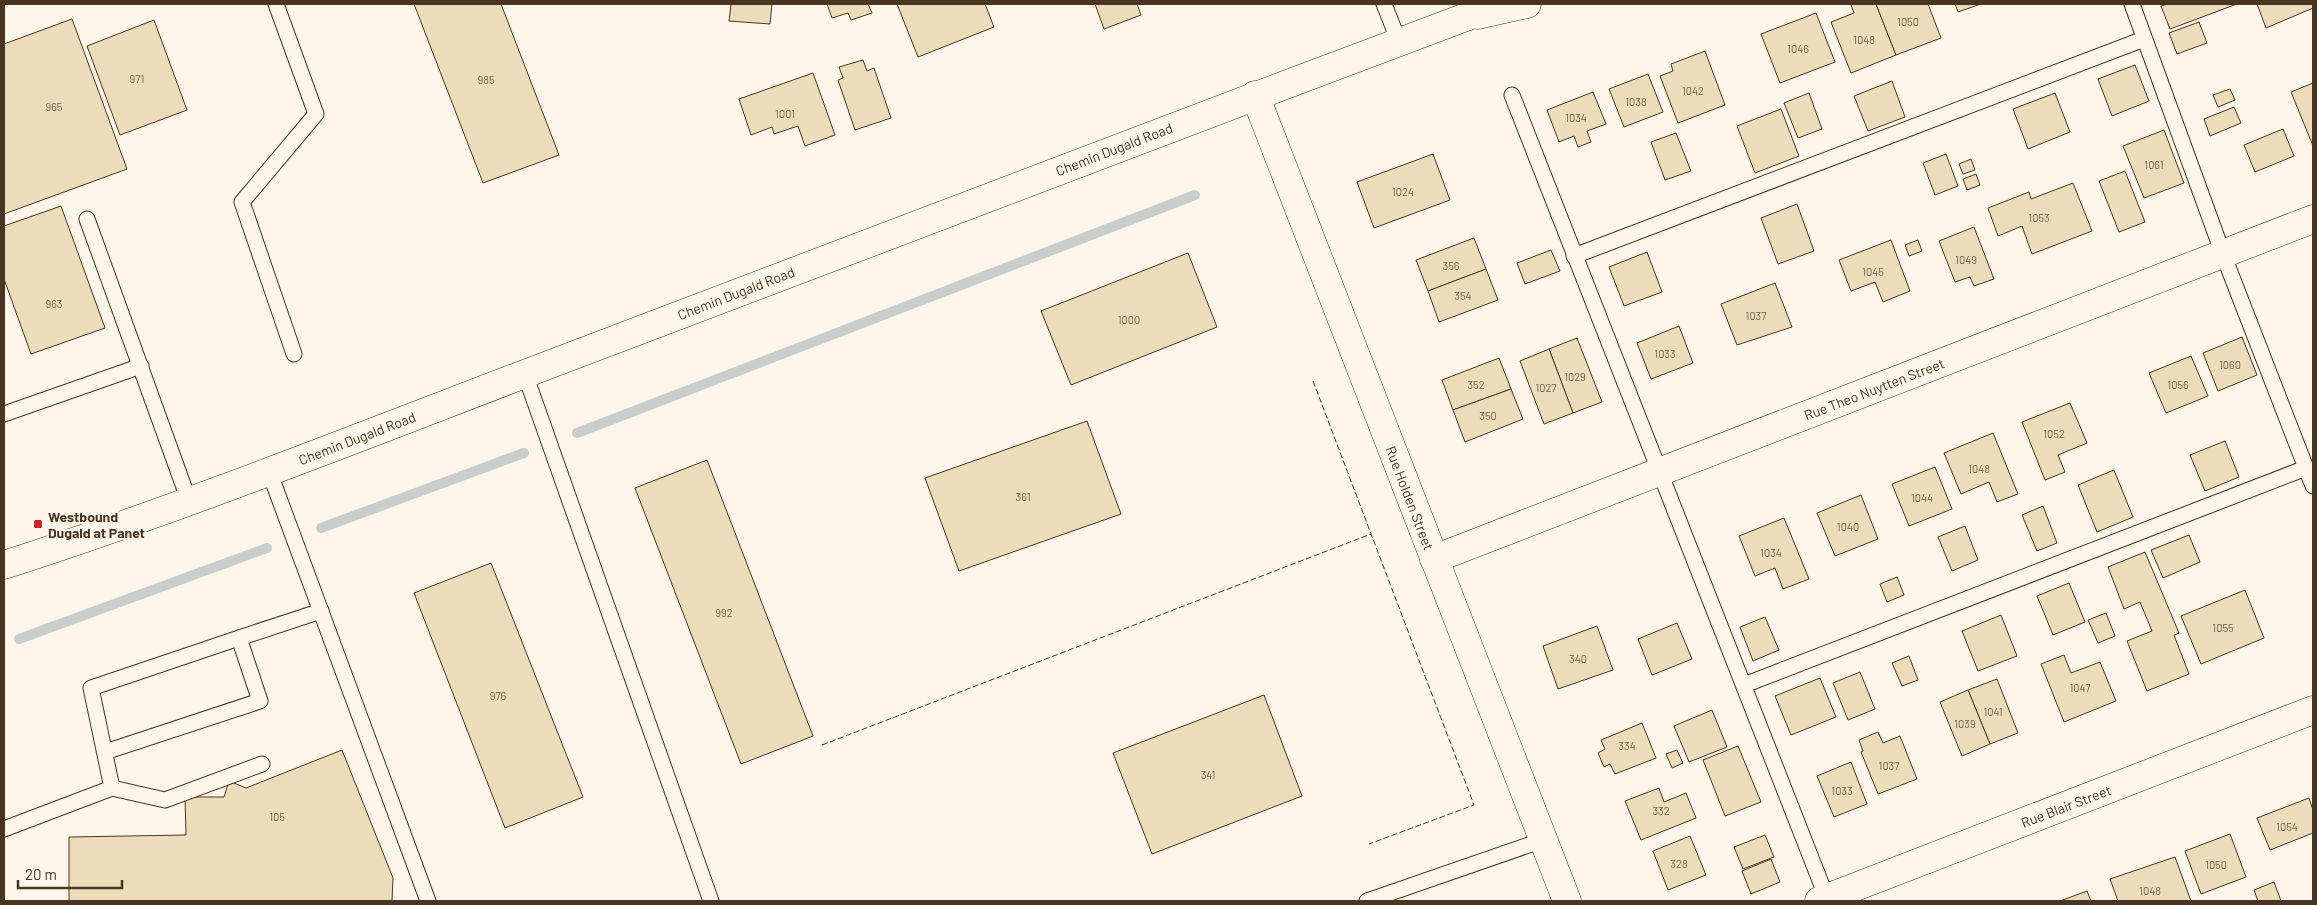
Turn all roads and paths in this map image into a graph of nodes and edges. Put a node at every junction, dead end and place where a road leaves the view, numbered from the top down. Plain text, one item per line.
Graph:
1 (276, 4) edge
2 (1384, 4) edge
3 (1494, 4) edge
4 (1527, 4) edge
5 (2132, 4) edge
6 (1466, 17) junction
7 (2144, 38) junction
8 (1399, 42) junction
9 (1255, 95) junction
10 (1512, 95) dead end
11 (87, 218) dead end
12 (2313, 219) edge
13 (2223, 254) junction
14 (1574, 256) junction
15 (294, 354) dead end
16 (141, 366) junction
17 (525, 374) junction
18 (4, 414) edge
19 (2306, 468) junction
20 (270, 471) junction
21 (1660, 472) junction
22 (2313, 486) edge
23 (189, 501) junction
24 (1434, 559) junction
25 (4, 566) edge
26 (321, 611) junction
27 (238, 638) junction
28 (1744, 685) junction
29 (2313, 710) edge
30 (105, 752) junction
31 (262, 764) dead end
32 (112, 788) junction
33 (4, 829) edge
34 (1543, 840) junction
35 (1825, 900) edge
36 (428, 901) edge
37 (711, 901) edge
38 (1367, 901) edge
39 (1567, 901) edge

1 - 15 lane
2 - 8 lane
3 - 6 street, Chemin Dugald Road
4 - 6 street, Chemin Dugald Road
5 - 7 lane
6 - 8 street, Chemin Dugald Road
7 - 13 lane
7 - 14 lane
8 - 9 street, Chemin Dugald Road
9 - 17 street, Chemin Dugald Road
9 - 24 street, Rue Holden Street
10 - 14 lane
11 - 16 lane
12 - 13 street, Rue Theo Nuytten Street
13 - 19 lane
13 - 21 street, Rue Theo Nuytten Street
14 - 21 lane
16 - 18 lane
16 - 23 lane
17 - 20 street, Chemin Dugald Road
17 - 37 lane
19 - 22 lane
19 - 28 lane
20 - 23 street, Chemin Dugald Road
20 - 26 lane
21 - 24 street, Rue Theo Nuytten Street
21 - 28 lane
23 - 25 street, Chemin Dugald Road
24 - 34 street, Rue Holden Street
26 - 27 lane
26 - 36 lane
27 - 30 lane
27 - 30 lane
28 - 35 lane
29 - 35 street, Rue Blair Street
30 - 32 lane
31 - 32 lane
32 - 33 lane
34 - 38 lane
34 - 39 street, Rue Holden Street

